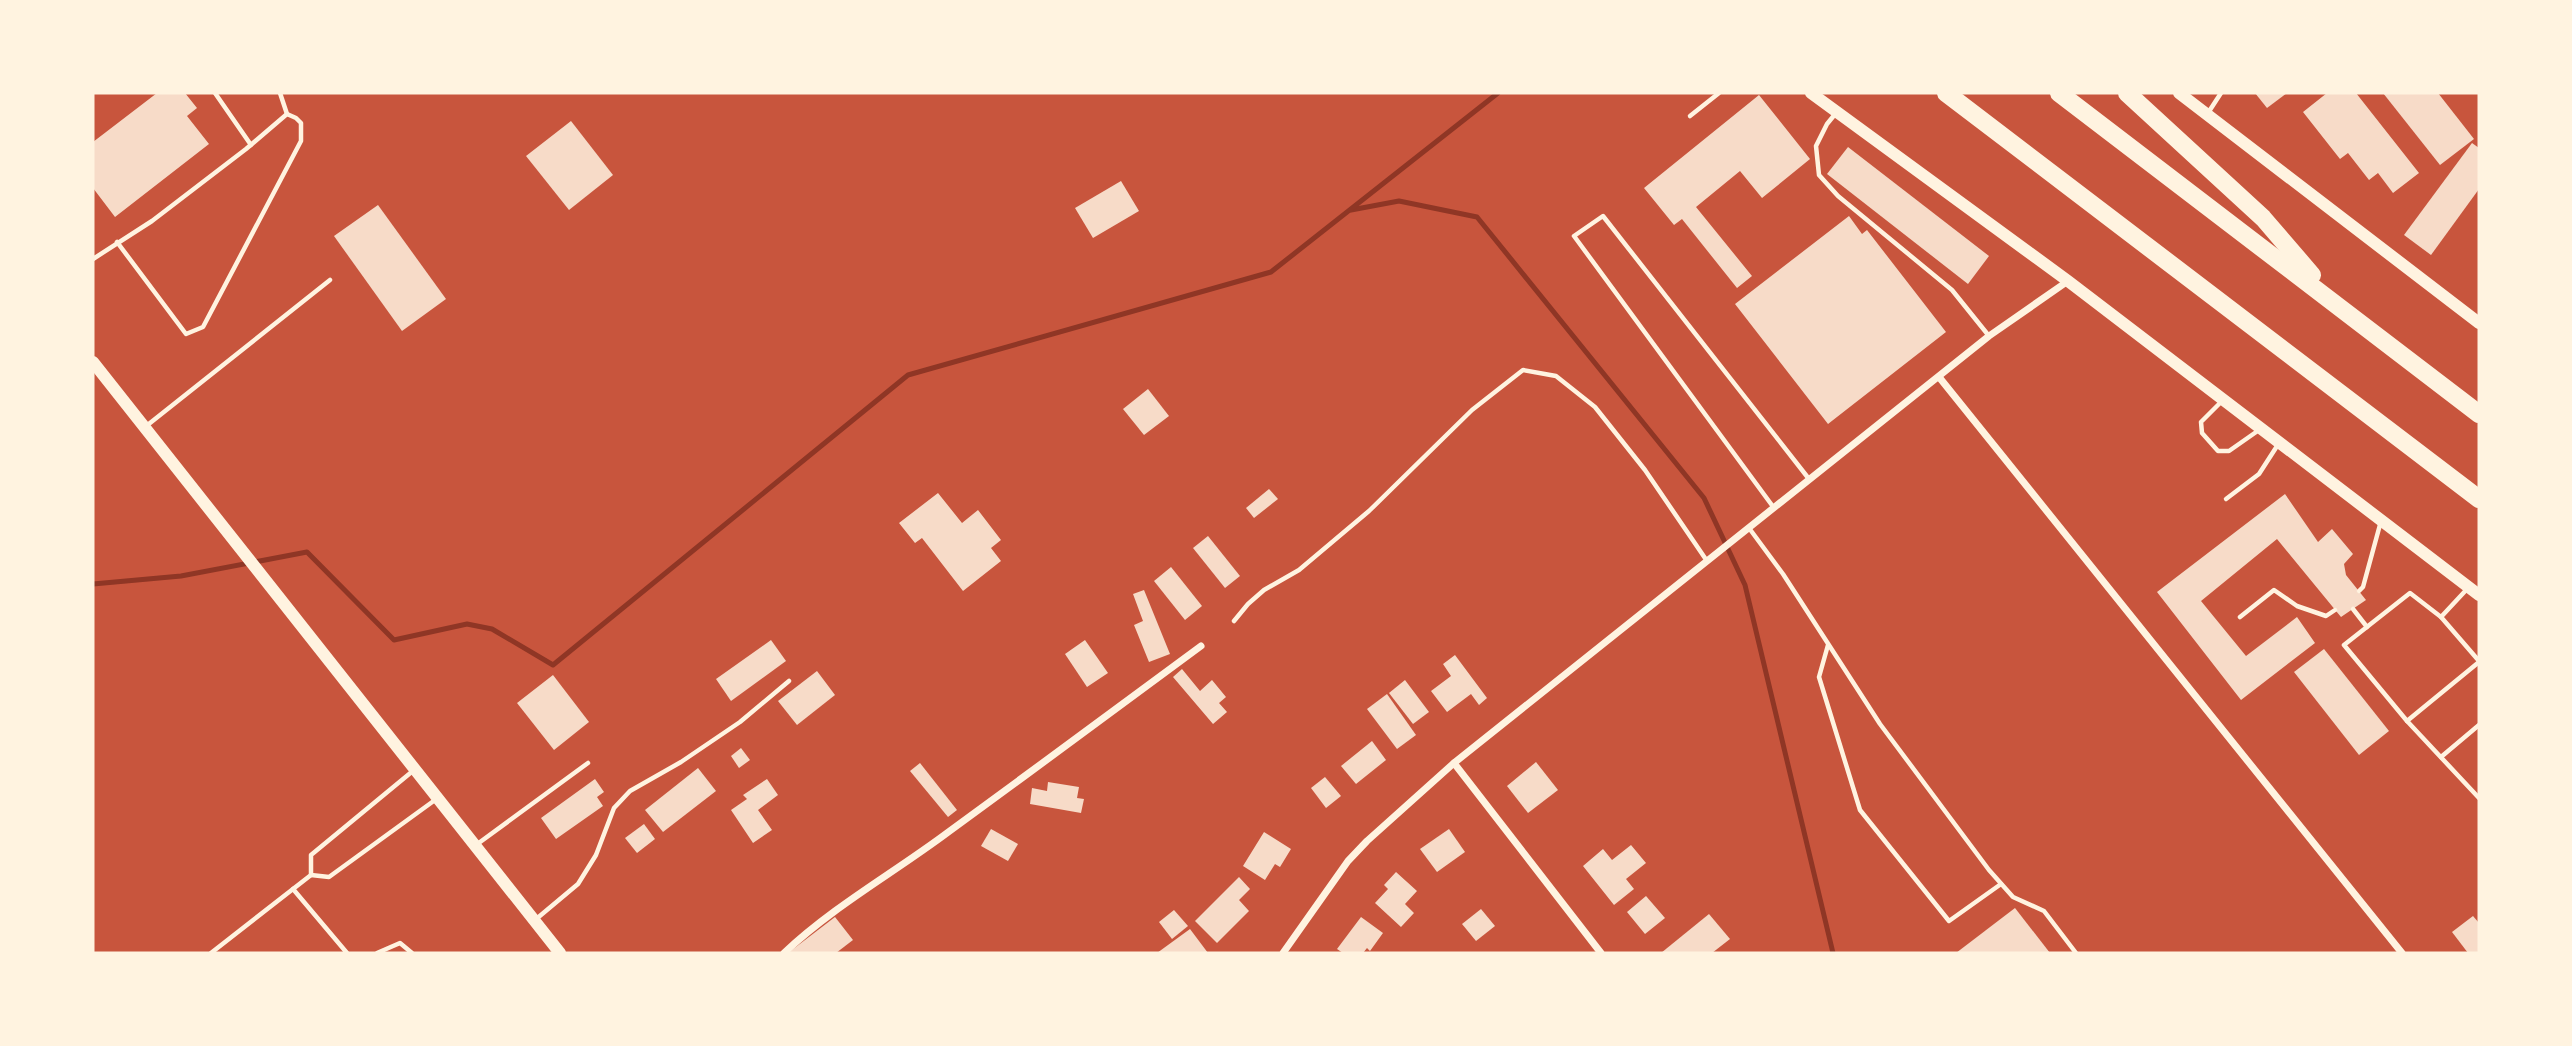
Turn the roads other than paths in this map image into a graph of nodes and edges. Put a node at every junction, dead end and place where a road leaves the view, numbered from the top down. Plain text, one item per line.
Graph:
1 (215, 93) edge
2 (280, 93) edge
3 (1719, 93) edge
4 (1811, 93) edge
5 (2059, 93) edge
6 (2127, 93) edge
7 (2179, 93) edge
8 (2221, 93) edge
9 (1948, 95) edge
10 (1836, 113) junction
11 (287, 114) junction
12 (2207, 115) junction
13 (1690, 116) dead end
14 (251, 145) junction
15 (117, 242) junction
16 (93, 260) edge
17 (330, 280) dead end
18 (2068, 281) junction
19 (2335, 302) junction
20 (2479, 323) edge
21 (1989, 336) junction
22 (93, 362) edge
23 (1939, 377) junction
24 (2224, 400) junction
25 (2479, 414) edge
26 (144, 427) junction
27 (2261, 428) junction
28 (2279, 442) junction
29 (1810, 480) junction
30 (2226, 499) dead end
31 (2479, 499) edge
32 (1774, 508) junction
33 (2382, 520) junction
34 (1749, 527) junction
35 (1707, 562) junction
36 (2359, 591) dead end
37 (2474, 591) edge
38 (2353, 609) dead end
39 (2335, 610) dead end
40 (2240, 617) dead end
41 (2441, 617) junction
42 (1234, 621) dead end
43 (2367, 627) junction
44 (1828, 644) junction
45 (1201, 646) dead end
46 (2479, 661) edge
47 (789, 681) dead end
48 (2407, 721) junction
49 (2479, 726) edge
50 (2441, 757) junction
51 (588, 763) dead end
52 (1454, 763) junction
53 (415, 769) junction
54 (438, 797) junction
55 (2479, 798) edge
56 (475, 846) junction
57 (311, 875) junction
58 (2001, 884) junction
59 (293, 889) junction
60 (535, 921) junction
61 (211, 953) edge
62 (347, 953) edge
63 (377, 953) edge
64 (412, 953) edge
65 (561, 953) edge
66 (784, 953) edge
67 (1283, 953) edge
68 (1601, 953) edge
69 (2076, 953) edge
70 (2402, 953) edge

1 - 14 lane
2 - 11 lane
3 - 13 lane
4 - 10 main road
5 - 19 highway
6 - 19 highway
7 - 12 main road
8 - 12 lane
9 - 31 highway
10 - 18 main road
10 - 21 lane
11 - 14 lane
11 - 15 lane
12 - 20 main road
14 - 15 lane
15 - 16 lane
17 - 26 lane
18 - 21 street
18 - 24 main road
19 - 25 highway
21 - 23 street
22 - 26 main road
23 - 29 street
23 - 70 street
24 - 27 main road
24 - 27 lane
26 - 53 main road
27 - 28 main road
28 - 30 lane
28 - 33 main road
29 - 32 street
29 - 32 lane
32 - 34 street
33 - 36 lane
33 - 37 main road
34 - 35 street
34 - 44 lane
35 - 42 lane
35 - 52 street
37 - 41 lane
38 - 43 lane
39 - 40 lane
41 - 43 lane
41 - 46 lane
43 - 48 lane
44 - 58 lane
44 - 58 lane
45 - 66 street
46 - 48 lane
47 - 60 lane
48 - 50 lane
49 - 50 lane
50 - 55 lane
51 - 56 lane
52 - 67 street
52 - 68 street
53 - 54 main road
53 - 57 lane
54 - 56 main road
54 - 57 lane
56 - 60 main road
57 - 59 lane
58 - 69 lane
59 - 61 lane
59 - 62 lane
60 - 65 main road
63 - 64 lane

